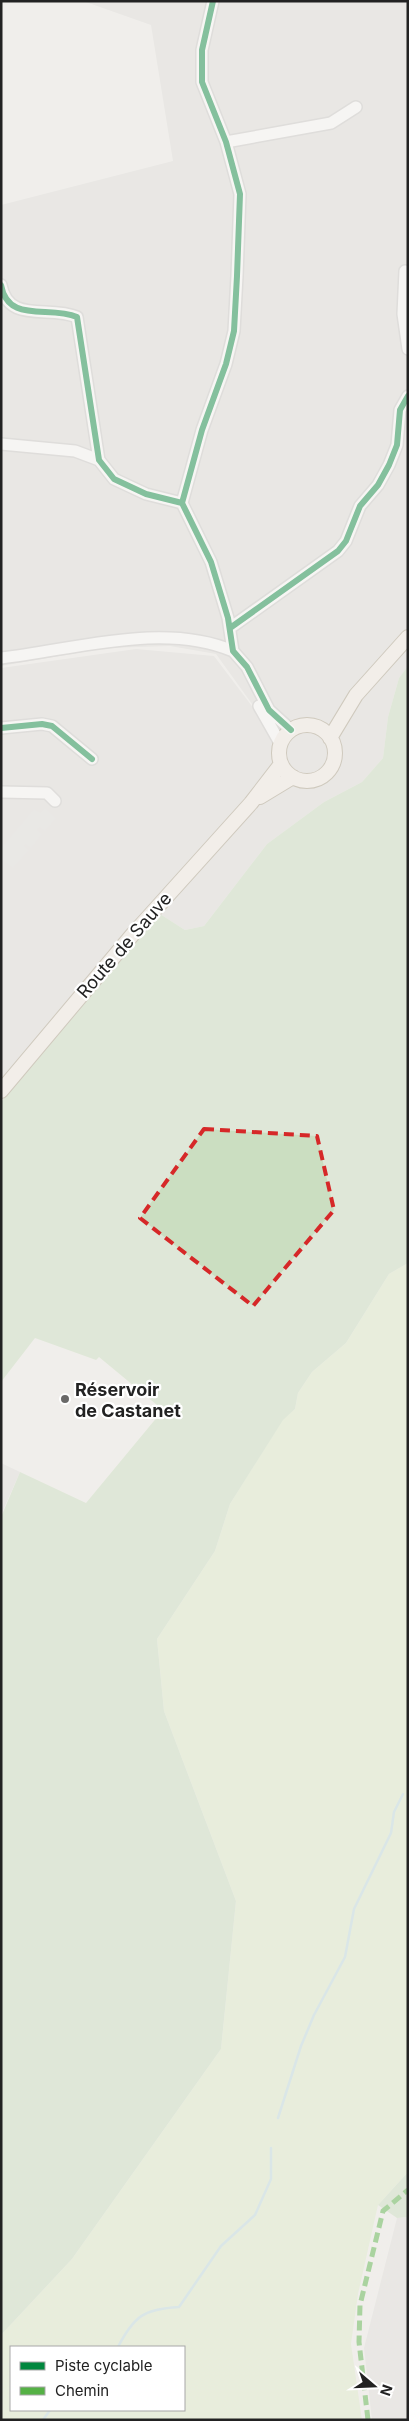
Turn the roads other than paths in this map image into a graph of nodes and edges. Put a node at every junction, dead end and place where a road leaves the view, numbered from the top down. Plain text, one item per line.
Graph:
1 (213, 1) edge
2 (356, 108) dead end
3 (226, 142) junction
4 (406, 270) dead end
5 (1, 285) edge
6 (408, 349) edge
7 (408, 396) edge
8 (1, 444) edge
9 (100, 460) junction
10 (182, 503) junction
11 (230, 628) junction
12 (408, 637) edge
13 (233, 651) junction
14 (1, 658) edge
15 (252, 680) junction
16 (356, 695) junction
17 (311, 725) junction
18 (1, 728) edge
19 (291, 730) junction
20 (330, 738) junction
21 (280, 742) junction
22 (92, 759) dead end
23 (281, 764) junction
24 (293, 777) junction
25 (1, 792) edge
26 (55, 800) dead end
27 (252, 803) junction
28 (1, 1091) edge

1 - 3 street
2 - 3 street
3 - 10 street
4 - 6 street
5 - 9 street
7 - 11 street
8 - 9 street
9 - 10 street
10 - 11 street
11 - 13 street
12 - 16 main road
13 - 14 street
13 - 15 street
15 - 19 street
15 - 21 street
16 - 17 main road
16 - 20 main road
17 - 19 main road
17 - 20 main road
18 - 22 street
19 - 21 main road
20 - 24 main road
21 - 23 main road
23 - 24 main road
23 - 27 main road, Route de Sauve
24 - 27 main road, Route de Sauve
25 - 26 street
27 - 28 main road, Route de Sauve

